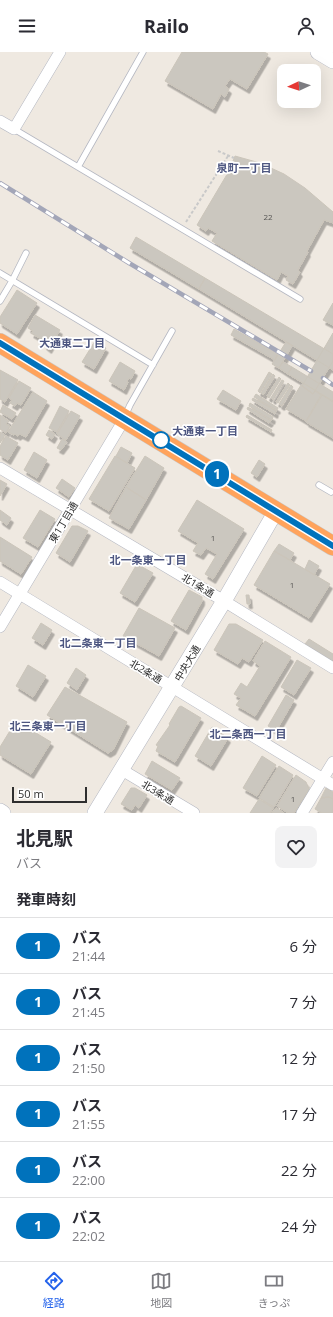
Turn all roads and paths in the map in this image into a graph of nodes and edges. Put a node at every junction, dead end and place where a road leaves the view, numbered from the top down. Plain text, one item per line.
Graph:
1 (60, 52) edge
2 (143, 52) edge
3 (318, 52) edge
4 (333, 61) edge
5 (0, 121) edge
6 (14, 129) junction
7 (218, 151) dead end
8 (228, 156) junction
9 (234, 158) dead end
10 (78, 167) junction
11 (182, 229) junction
12 (26, 253) dead end
13 (0, 273) edge
14 (12, 281) junction
15 (300, 299) dead end
16 (0, 301) edge
17 (172, 331) dead end
18 (0, 343) edge
19 (153, 365) junction
20 (124, 418) junction
21 (0, 468) edge
22 (319, 485) dead end
23 (330, 492) dead end
24 (70, 510) junction
25 (276, 511) junction
26 (333, 546) edge
27 (0, 582) edge
28 (19, 594) junction
29 (224, 601) junction
30 (0, 627) edge
31 (333, 668) edge
32 (172, 687) junction
33 (333, 762) edge
34 (122, 770) junction
35 (328, 782) edge
36 (0, 811) edge
37 (3, 813) edge
38 (96, 813) edge
39 (194, 813) edge
40 (302, 813) edge

1 - 6 street
2 - 10 lane
3 - 4 street
5 - 6 street
6 - 10 lane
7 - 8 path
8 - 9 path
8 - 11 path
10 - 11 lane
11 - 15 lane
12 - 14 lane
13 - 14 lane
14 - 16 lane
14 - 19 lane
17 - 19 lane
18 - 20 highway
19 - 20 lane
20 - 24 street, 東1丁目通
20 - 25 highway
21 - 24 street, 北1条通
22 - 23 lane
24 - 28 street, 東1丁目通
24 - 29 street, 北1条通
25 - 26 highway
25 - 29 street, 中央大通
27 - 28 street, 北2条通
28 - 30 street, 東1丁目通
28 - 32 street, 北2条通
29 - 31 street, 北1条通
29 - 32 street, 中央大通
32 - 34 street, 中央大通
32 - 35 street, 北2条通
33 - 35 street
34 - 38 street, 中央大通
34 - 39 street, 北3条通
35 - 40 street
36 - 37 street

